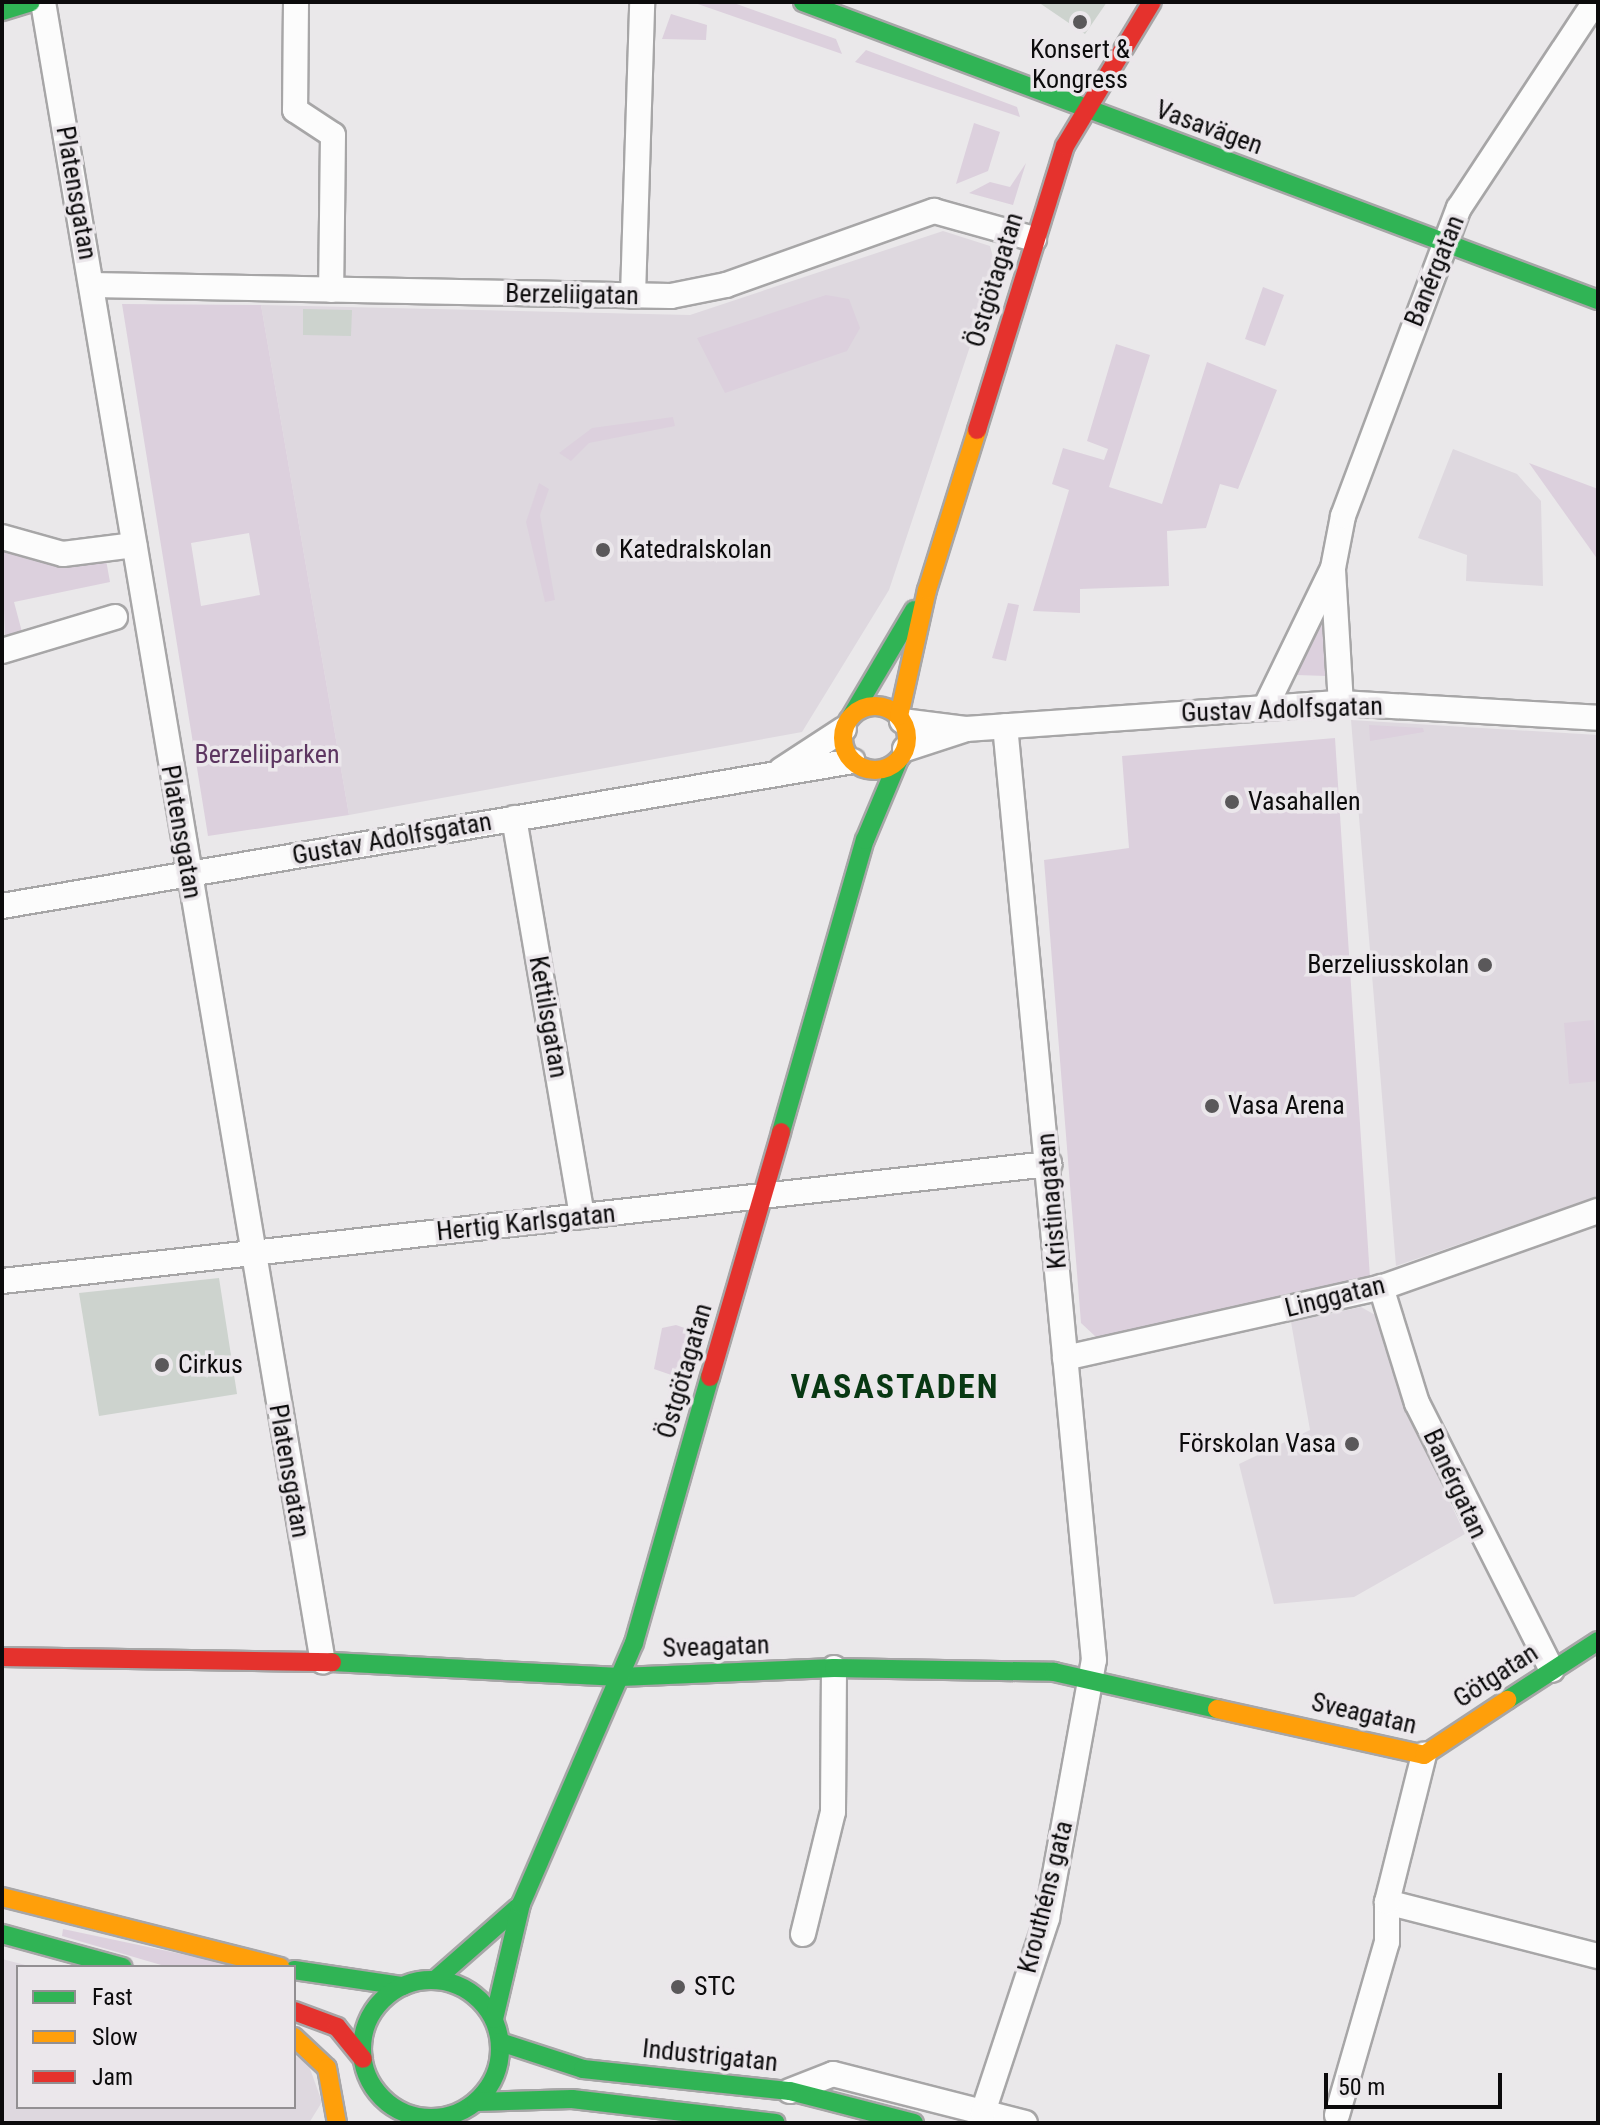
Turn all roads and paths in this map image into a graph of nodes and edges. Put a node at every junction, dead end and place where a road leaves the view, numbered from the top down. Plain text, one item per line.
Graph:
1 (31, 2) edge
2 (43, 2) edge
3 (296, 2) edge
4 (642, 2) edge
5 (803, 2) edge
6 (1152, 2) edge
7 (1595, 2) edge
8 (2, 11) edge
9 (1081, 108) junction
10 (1034, 239) junction
11 (1444, 244) junction
12 (92, 285) junction
13 (331, 290) junction
14 (633, 296) junction
15 (1598, 300) edge
16 (2, 537) edge
17 (134, 545) junction
18 (1333, 568) junction
19 (927, 590) junction
20 (115, 617) dead end
21 (2, 651) edge
22 (1341, 703) junction
23 (1265, 708) junction
24 (1598, 718) edge
25 (900, 719) junction
26 (848, 722) junction
27 (1005, 726) junction
28 (966, 729) junction
29 (902, 754) junction
30 (854, 762) junction
31 (781, 770) junction
32 (514, 818) junction
33 (865, 840) junction
34 (187, 874) junction
35 (2, 906) edge
36 (1049, 1164) junction
37 (762, 1197) junction
38 (1598, 1211) edge
39 (582, 1216) junction
40 (252, 1255) junction
41 (2, 1281) edge
42 (1381, 1287) junction
43 (1065, 1358) junction
44 (1598, 1641) edge
45 (2, 1657) edge
46 (323, 1662) junction
47 (834, 1668) junction
48 (1552, 1670) junction
49 (1093, 1676) junction
50 (620, 1677) junction
51 (1424, 1755) junction
52 (2, 1897) edge
53 (1387, 1902) junction
54 (521, 1904) junction
55 (2, 1934) edge
56 (803, 1934) dead end
57 (1598, 1956) edge
58 (116, 1965) edge
59 (272, 1965) edge
60 (296, 1970) edge
61 (435, 1980) junction
62 (403, 1986) junction
63 (296, 2012) edge
64 (494, 2019) junction
65 (296, 2039) edge
66 (500, 2042) junction
67 (363, 2059) junction
68 (372, 2086) junction
69 (790, 2091) junction
70 (572, 2099) junction
71 (476, 2102) junction
72 (983, 2112) junction
73 (1337, 2115) dead end
74 (696, 2117) edge
75 (367, 2118) dead end
76 (436, 2120) edge
77 (337, 2123) edge
78 (496, 2123) edge
79 (776, 2123) edge
80 (914, 2123) edge
81 (1025, 2123) edge

1 - 8 main road
2 - 12 street, Platensgatan
3 - 13 street
4 - 14 street
5 - 9 main road, Vasavägen
6 - 9 main road, Östgötagatan
7 - 11 street, Banérgatan
9 - 10 main road, Östgötagatan
9 - 11 main road, Vasavägen
10 - 14 street, Berzeliigatan
10 - 19 main road, Östgötagatan
11 - 15 main road, Vasavägen
11 - 18 street, Banérgatan
12 - 13 street, Berzeliigatan
12 - 17 street, Platensgatan
13 - 14 street, Berzeliigatan
16 - 17 street
17 - 34 street, Platensgatan
18 - 22 street, Banérgatan
18 - 23 street, Banérgatan
19 - 25 main road, Östgötagatan
19 - 26 main road, Östgötagatan
20 - 21 street
22 - 23 street, Gustav Adolfsgatan
22 - 24 street, Gustav Adolfsgatan
23 - 27 street, Gustav Adolfsgatan
25 - 26 main road
25 - 28 street, Gustav Adolfsgatan
25 - 29 main road
26 - 30 main road
26 - 31 street, Gustav Adolfsgatan
27 - 28 street, Gustav Adolfsgatan
27 - 36 street, Kristinagatan
28 - 29 street, Gustav Adolfsgatan
29 - 30 main road
29 - 33 main road, Östgötagatan
30 - 31 street, Gustav Adolfsgatan
30 - 33 main road, Östgötagatan
31 - 32 street, Gustav Adolfsgatan
32 - 34 street, Gustav Adolfsgatan
32 - 39 street, Kettilsgatan
33 - 37 main road, Östgötagatan
34 - 35 street, Gustav Adolfsgatan
34 - 40 street, Platensgatan
36 - 37 street, Hertig Karlsgatan
36 - 43 street, Kristinagatan
37 - 39 street, Hertig Karlsgatan
37 - 50 main road, Östgötagatan
38 - 42 street, Linggatan
39 - 40 street, Hertig Karlsgatan
40 - 41 street, Hertig Karlsgatan
40 - 46 street, Platensgatan
42 - 43 street, Linggatan
42 - 48 street, Banérgatan
43 - 49 street, Kristinagatan
44 - 48 main road, Götgatan
45 - 46 main road, Sveagatan
46 - 50 main road, Sveagatan
47 - 49 main road, Sveagatan
47 - 50 main road, Sveagatan
47 - 56 street
48 - 51 main road, Götgatan
49 - 51 main road, Sveagatan
49 - 72 street, Krouthéns gata
50 - 54 main road, Östgötagatan
51 - 53 street
52 - 59 main road
53 - 57 street
53 - 73 street
54 - 61 main road, Östgötagatan
54 - 64 main road, Östgötagatan
55 - 58 main road
60 - 62 main road
61 - 62 main road
61 - 64 main road
62 - 67 main road
63 - 67 main road
64 - 66 main road
65 - 77 main road
66 - 69 main road, Industrigatan
66 - 71 main road
67 - 68 main road
68 - 75 main road
68 - 76 main road
69 - 72 street
69 - 80 main road, Industrigatan
70 - 71 main road
70 - 74 main road
70 - 78 main road
71 - 76 main road
72 - 81 street
74 - 79 main road

